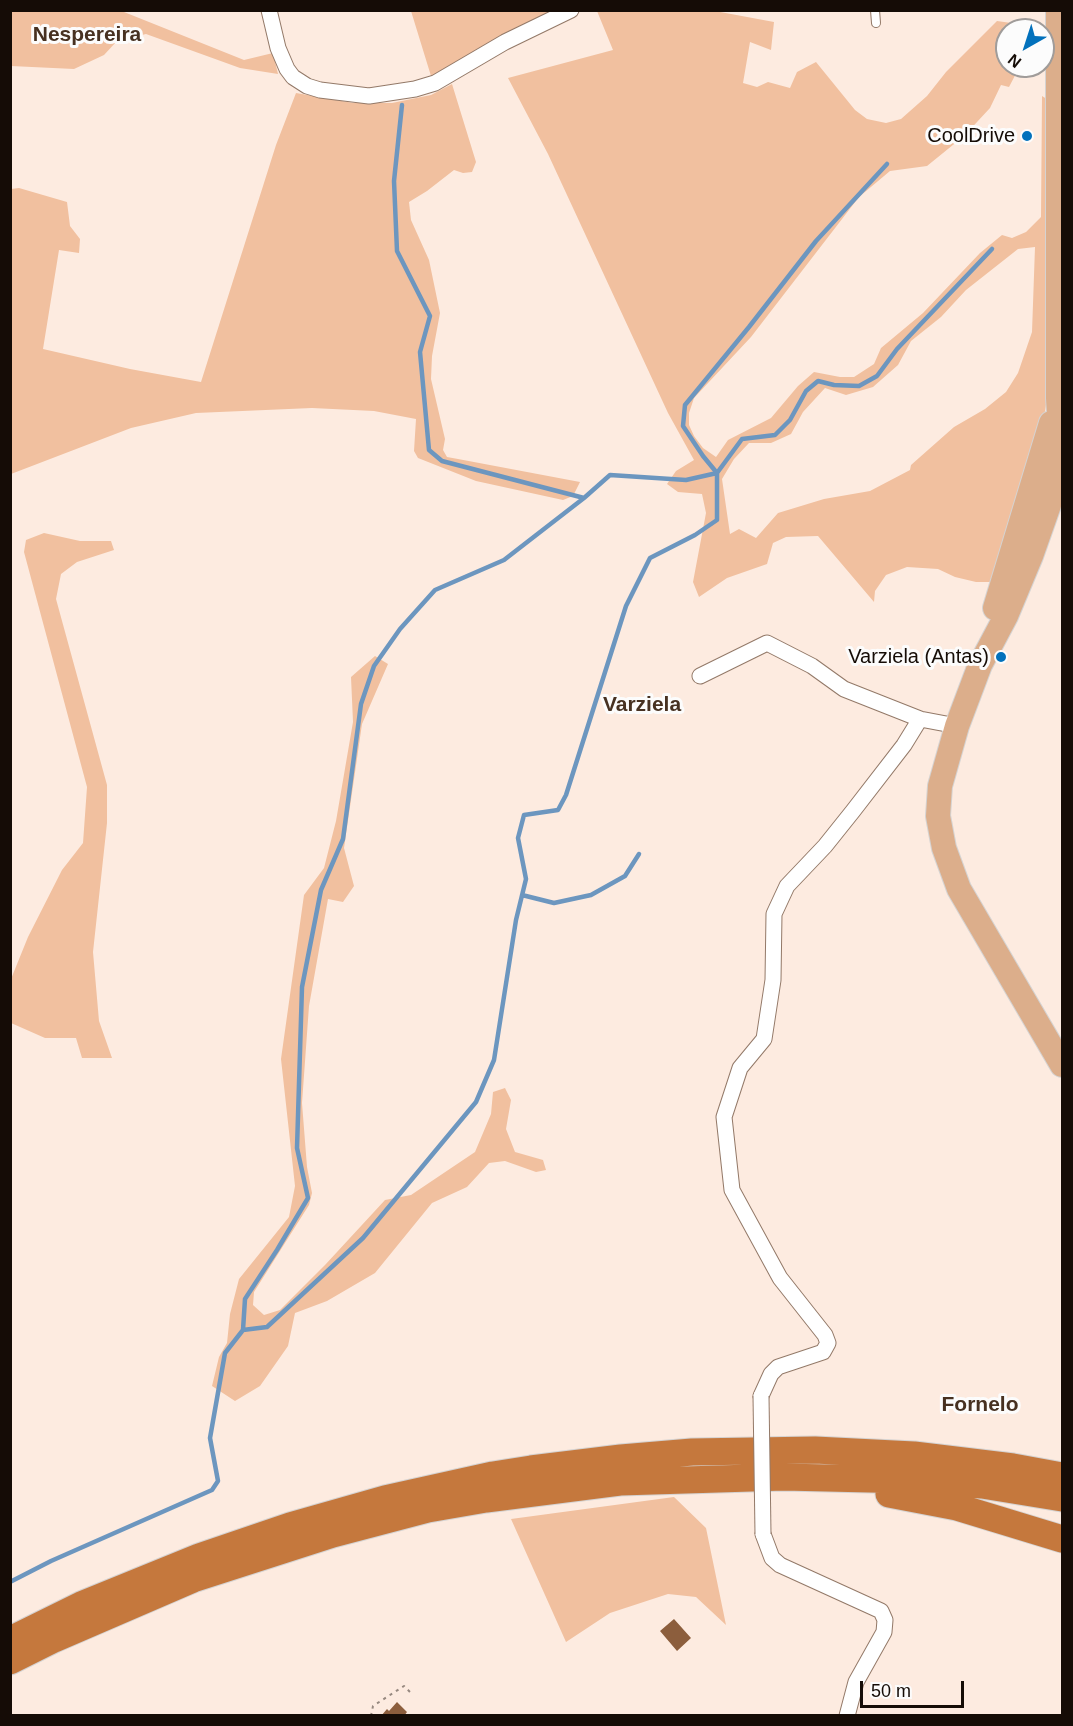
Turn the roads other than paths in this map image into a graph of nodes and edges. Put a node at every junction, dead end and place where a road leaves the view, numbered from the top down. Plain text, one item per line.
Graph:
1 (269, 10) edge
2 (571, 10) edge
3 (875, 10) edge
4 (1058, 10) edge
5 (876, 23) dead end
6 (700, 676) dead end
7 (920, 719) junction
8 (957, 726) junction
9 (1062, 1065) edge
10 (914, 1455) junction
11 (1062, 1461) edge
12 (1062, 1476) edge
13 (784, 1477) junction
14 (1062, 1498) edge
15 (1062, 1539) edge
16 (10, 1640) edge
17 (10, 1661) edge
18 (847, 1716) edge

1 - 2 street
3 - 5 lane
4 - 8 main road
6 - 7 street
7 - 8 street
7 - 18 street, bridge
8 - 9 main road
10 - 11 highway
10 - 12 highway
10 - 16 highway
13 - 14 highway
13 - 15 highway
13 - 17 highway

